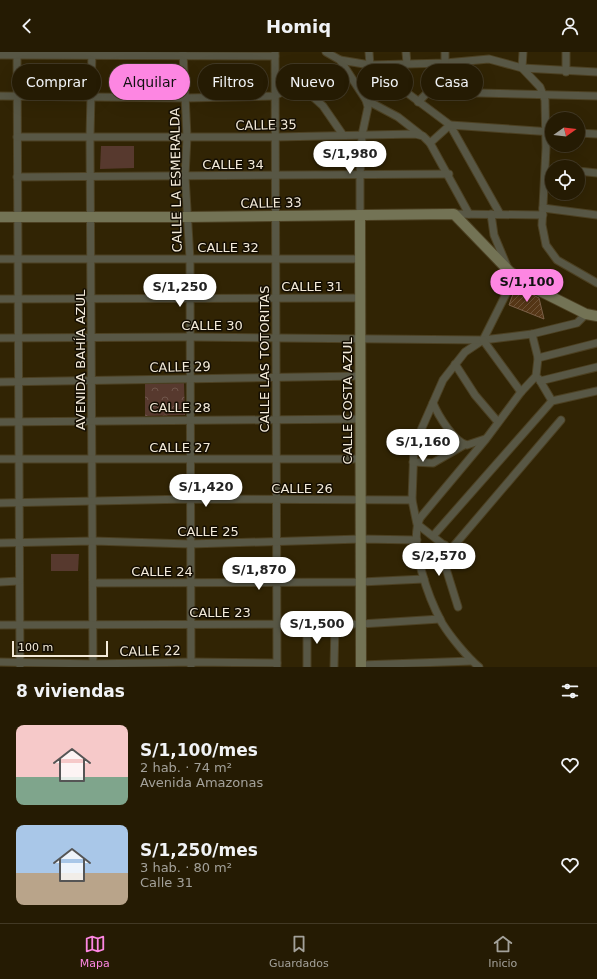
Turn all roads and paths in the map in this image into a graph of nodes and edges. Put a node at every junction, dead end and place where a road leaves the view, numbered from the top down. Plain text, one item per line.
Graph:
1 (326, 52) edge
2 (369, 52) edge
3 (406, 52) edge
4 (445, 52) edge
5 (523, 52) edge
6 (566, 52) edge
7 (17, 53) edge
8 (92, 53) edge
9 (183, 54) edge
10 (275, 54) edge
11 (0, 55) edge
12 (485, 56) edge
13 (340, 60) junction
14 (17, 64) edge
15 (92, 64) edge
16 (184, 64) edge
17 (364, 64) edge
18 (370, 64) edge
19 (406, 64) edge
20 (445, 64) joint
21 (522, 68) junction
22 (566, 72) junction
23 (597, 72) edge
24 (357, 86) edge
25 (543, 94) junction
26 (0, 96) edge
27 (12, 96) edge
28 (274, 96) junction
29 (597, 96) edge
30 (190, 98) edge
31 (413, 98) edge
32 (17, 100) edge
33 (91, 100) edge
34 (186, 100) edge
35 (366, 100) joint
36 (418, 102) junction
37 (547, 112) edge
38 (450, 125) junction
39 (545, 131) edge
40 (585, 133) edge
41 (597, 134) edge
42 (342, 135) junction
43 (362, 135) junction
44 (423, 136) junction
45 (17, 137) junction
46 (90, 137) junction
47 (187, 137) junction
48 (276, 137) junction
49 (430, 143) junction
50 (585, 172) edge
51 (597, 173) edge
52 (360, 174) junction
53 (449, 174) junction
54 (185, 176) junction
55 (276, 176) junction
56 (17, 177) junction
57 (91, 177) junction
58 (545, 197) edge
59 (543, 211) junction
60 (454, 214) junction
61 (469, 214) junction
62 (491, 214) junction
63 (500, 214) junction
64 (597, 215) edge
65 (276, 216) junction
66 (360, 216) junction
67 (0, 217) edge
68 (17, 217) junction
69 (92, 217) junction
70 (186, 217) junction
71 (92, 258) junction
72 (0, 259) edge
73 (17, 259) junction
74 (190, 259) junction
75 (276, 259) junction
76 (360, 259) junction
77 (509, 271) junction
78 (597, 283) edge
79 (18, 298) junction
80 (276, 298) junction
81 (360, 298) junction
82 (0, 299) edge
83 (92, 299) junction
84 (190, 299) junction
85 (595, 315) edge
86 (532, 334) junction
87 (190, 337) junction
88 (0, 338) edge
89 (18, 338) junction
90 (92, 338) junction
91 (276, 338) junction
92 (360, 338) junction
93 (483, 340) junction
94 (597, 343) edge
95 (538, 358) junction
96 (455, 364) junction
97 (597, 367) edge
98 (360, 376) junction
99 (276, 378) junction
100 (538, 378) junction
101 (190, 379) junction
102 (92, 380) junction
103 (18, 381) junction
104 (0, 382) edge
105 (597, 391) edge
106 (521, 392) junction
107 (552, 401) junction
108 (433, 403) junction
109 (190, 419) junction
110 (360, 419) junction
111 (93, 420) junction
112 (276, 420) junction
113 (561, 420) dead end
114 (0, 422) edge
115 (19, 422) junction
116 (498, 422) junction
117 (486, 439) junction
118 (464, 445) junction
119 (0, 459) edge
120 (19, 459) junction
121 (93, 459) junction
122 (190, 459) junction
123 (276, 459) junction
124 (361, 459) junction
125 (413, 462) junction
126 (190, 499) junction
127 (276, 500) junction
128 (361, 500) junction
129 (412, 500) junction
130 (93, 502) junction
131 (0, 503) edge
132 (19, 503) junction
133 (417, 524) junction
134 (433, 536) junction
135 (361, 539) junction
136 (93, 540) junction
137 (417, 540) junction
138 (276, 542) junction
139 (0, 543) edge
140 (19, 543) junction
141 (190, 544) junction
142 (445, 545) junction
143 (424, 578) junction
144 (276, 581) junction
145 (0, 582) edge
146 (19, 582) junction
147 (361, 582) junction
148 (93, 583) junction
149 (190, 583) junction
150 (458, 607) dead end
151 (440, 619) junction
152 (93, 624) junction
153 (190, 624) junction
154 (276, 624) junction
155 (307, 624) junction
156 (335, 624) junction
157 (361, 624) junction
158 (0, 625) edge
159 (20, 625) junction
160 (472, 661) junction
161 (0, 662) edge
162 (20, 664) edge
163 (190, 665) edge
164 (276, 665) edge
165 (93, 666) edge
166 (361, 666) edge
167 (307, 667) edge
168 (334, 667) edge
169 (479, 667) edge

1 - 13 street
2 - 18 street
3 - 19 street
4 - 20 street
5 - 21 street
6 - 22 street
7 - 8 street
7 - 11 street
7 - 14 street
8 - 9 street
8 - 15 street, AVENIDA BAHÍA AZUL
9 - 10 street
9 - 16 street, CALLE LA ESMERALDA
10 - 28 street, CALLE LAS TOTORITAS
12 - 20 street
12 - 21 street
13 - 17 street
13 - 24 street
21 - 22 street
21 - 25 street
22 - 23 street
25 - 29 street
25 - 36 street
25 - 37 street
26 - 27 street
28 - 30 street
28 - 42 street
28 - 48 street, CALLE LAS TOTORITAS
31 - 36 street
32 - 45 street
33 - 46 street, AVENIDA BAHÍA AZUL
34 - 47 street, CALLE LA ESMERALDA
35 - 43 street, CALLE COSTA AZUL
35 - 44 street
36 - 38 street
38 - 39 street
38 - 49 street
38 - 63 street
40 - 41 street
42 - 43 street, CALLE 35
42 - 48 street, CALLE 35
43 - 44 street, CALLE 35
43 - 52 street, CALLE COSTA AZUL
44 - 49 street
45 - 46 street, CALLE 35
45 - 56 street
46 - 47 street, CALLE 35
46 - 57 street, AVENIDA BAHÍA AZUL
47 - 48 street, CALLE 35
47 - 54 street, CALLE LA ESMERALDA
48 - 55 street, CALLE LAS TOTORITAS
49 - 53 street
50 - 51 street
52 - 53 street, CALLE 34
52 - 55 street, CALLE 34
52 - 66 street, CALLE COSTA AZUL
53 - 61 street
54 - 55 street, CALLE 34
54 - 57 street, CALLE 34
54 - 70 street, CALLE LA ESMERALDA
55 - 65 street, CALLE LAS TOTORITAS
56 - 57 street, CALLE 34
56 - 68 street
57 - 69 street, AVENIDA BAHÍA AZUL
58 - 59 street
59 - 63 street, CALLE 33
59 - 64 street, CALLE 33
59 - 78 street
60 - 61 street, CALLE 33
60 - 66 street, CALLE 33
60 - 77 street
61 - 62 street, CALLE 33
62 - 63 street, CALLE 33
62 - 77 street
65 - 66 street, CALLE 33
65 - 70 street, CALLE 33
65 - 75 street, CALLE LAS TOTORITAS
66 - 76 street, CALLE COSTA AZUL
67 - 68 street, CALLE 33
68 - 69 street, CALLE 33
68 - 73 street
69 - 70 street, CALLE 33
69 - 71 street, AVENIDA BAHÍA AZUL
70 - 74 street, CALLE LA ESMERALDA
71 - 73 street, CALLE 32
71 - 74 street, CALLE 32
71 - 83 street, AVENIDA BAHÍA AZUL
72 - 73 street, CALLE 32
73 - 79 street
74 - 75 street, CALLE 32
74 - 84 street, CALLE LA ESMERALDA
75 - 76 street, CALLE 32
75 - 80 street, CALLE LAS TOTORITAS
76 - 81 street, CALLE COSTA AZUL
77 - 85 street
77 - 93 street
79 - 82 street, CALLE 31
79 - 83 street, CALLE 31
79 - 89 street
80 - 81 street, CALLE 31
80 - 84 street, CALLE 31
80 - 91 street, CALLE LAS TOTORITAS
81 - 92 street, CALLE COSTA AZUL
83 - 84 street, CALLE 31
83 - 90 street, AVENIDA BAHÍA AZUL
84 - 87 street, CALLE LA ESMERALDA
85 - 86 street, CALLE 30
86 - 93 street, CALLE 30
86 - 95 street
87 - 90 street, CALLE 30
87 - 91 street, CALLE 30
87 - 101 street, CALLE LA ESMERALDA
88 - 89 street, CALLE 30
89 - 90 street, CALLE 30
89 - 103 street
90 - 102 street, AVENIDA BAHÍA AZUL
91 - 92 street, CALLE 30
91 - 99 street, CALLE LAS TOTORITAS
92 - 93 street, CALLE 30
92 - 98 street, CALLE COSTA AZUL
93 - 96 street
93 - 106 street
94 - 95 street
95 - 100 street
96 - 108 street
96 - 116 street
97 - 100 street
98 - 99 street, CALLE 29
98 - 110 street, CALLE COSTA AZUL
99 - 101 street, CALLE 29
99 - 112 street, CALLE LAS TOTORITAS
100 - 106 street
100 - 107 street
101 - 102 street, CALLE 29
101 - 109 street, CALLE LA ESMERALDA
102 - 103 street, CALLE 29
102 - 111 street, AVENIDA BAHÍA AZUL
103 - 104 street, CALLE 29
103 - 115 street
105 - 107 street
106 - 116 street
107 - 134 street
108 - 118 street
108 - 125 street
109 - 111 street, CALLE 28
109 - 112 street, CALLE 28
109 - 122 street, CALLE LA ESMERALDA
110 - 112 street, CALLE 28
110 - 124 street, CALLE COSTA AZUL
111 - 115 street, CALLE 28
111 - 121 street, AVENIDA BAHÍA AZUL
112 - 123 street, CALLE LAS TOTORITAS
113 - 142 street
114 - 115 street, CALLE 28
115 - 120 street
116 - 117 street
117 - 118 street
117 - 133 street
118 - 125 street
119 - 120 street, CALLE 27
120 - 121 street, CALLE 27
120 - 132 street
121 - 122 street, CALLE 27
121 - 130 street, AVENIDA BAHÍA AZUL
122 - 123 street, CALLE 27
122 - 126 street, CALLE LA ESMERALDA
123 - 124 street, CALLE 27
123 - 127 street, CALLE LAS TOTORITAS
124 - 128 street, CALLE COSTA AZUL
125 - 129 street
126 - 127 street, CALLE 26
126 - 130 street, CALLE 26
126 - 141 street, CALLE LA ESMERALDA
127 - 128 street, CALLE 26
127 - 138 street, CALLE LAS TOTORITAS
128 - 129 street, CALLE 26
128 - 135 street, CALLE COSTA AZUL
129 - 133 street
130 - 132 street, CALLE 26
130 - 136 street, AVENIDA BAHÍA AZUL
131 - 132 street, CALLE 26
132 - 140 street
133 - 134 street
133 - 137 street
134 - 142 street
135 - 137 street, CALLE 25
135 - 138 street, CALLE 25
135 - 147 street, CALLE COSTA AZUL
136 - 140 street, CALLE 25
136 - 141 street, CALLE 25
136 - 148 street, AVENIDA BAHÍA AZUL
137 - 143 street
138 - 141 street, CALLE 25
138 - 144 street, CALLE LAS TOTORITAS
139 - 140 street, CALLE 25
140 - 146 street
141 - 149 street, CALLE LA ESMERALDA
142 - 150 street
143 - 147 street, CALLE 24
143 - 151 street
144 - 147 street, CALLE 24
144 - 149 street, CALLE 24
144 - 154 street, CALLE LAS TOTORITAS
145 - 146 street
146 - 159 street
147 - 157 street, CALLE COSTA AZUL
148 - 149 street, CALLE 24
148 - 152 street, AVENIDA BAHÍA AZUL
149 - 153 street, CALLE LA ESMERALDA
151 - 157 street, CALLE 23
151 - 160 street
152 - 153 street, CALLE 23
152 - 159 street, CALLE 23
152 - 165 street, AVENIDA BAHÍA AZUL
153 - 154 street, CALLE 23
153 - 163 street, CALLE LA ESMERALDA
154 - 155 street, CALLE 23
154 - 164 street, CALLE LAS TOTORITAS
155 - 156 street, CALLE 23
155 - 167 street
156 - 157 street, CALLE 23
156 - 168 street
157 - 166 street, CALLE COSTA AZUL
158 - 159 street, CALLE 23
159 - 162 street
160 - 166 street
160 - 169 street
161 - 162 street, CALLE 22
162 - 165 street, CALLE 22
163 - 164 street, CALLE 22
163 - 165 street, CALLE 22

